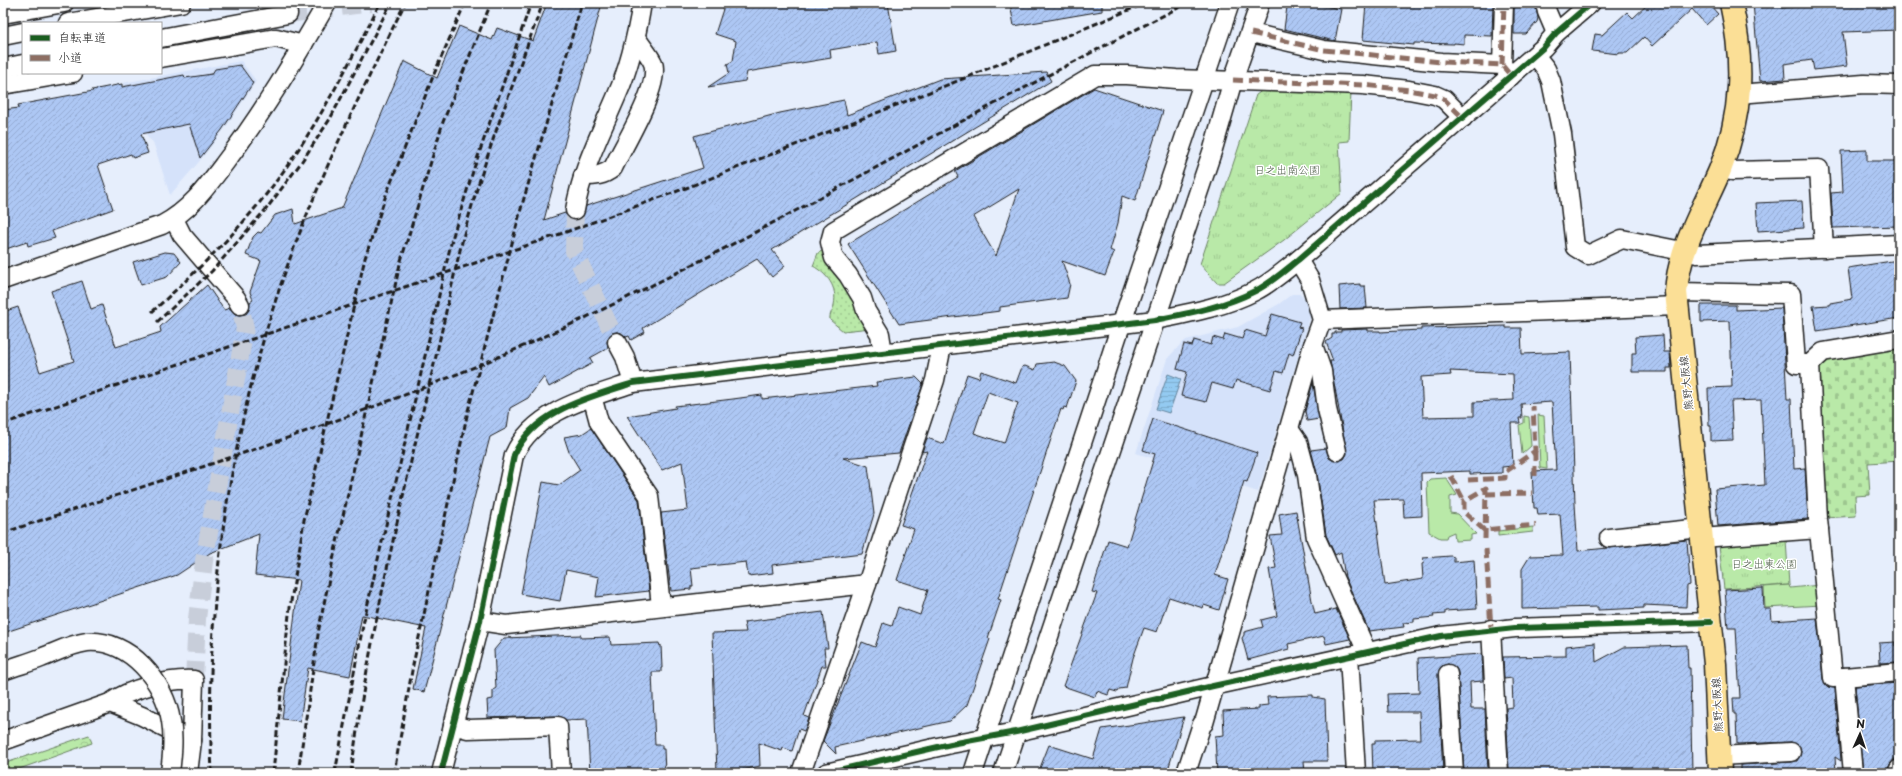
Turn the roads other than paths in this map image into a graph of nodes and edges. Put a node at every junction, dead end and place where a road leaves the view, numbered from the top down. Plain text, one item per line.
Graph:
1 (64, 3) edge
2 (181, 3) edge
3 (327, 3) edge
4 (642, 3) edge
5 (1230, 3) edge
6 (1260, 3) edge
7 (1504, 3) edge
8 (1545, 3) edge
9 (1591, 3) edge
10 (1731, 3) edge
11 (3, 14) edge
12 (288, 14) tunnel mouth
13 (74, 22) edge
14 (22, 32) edge
15 (1251, 33) junction
16 (1556, 34) junction
17 (3, 36) edge
18 (162, 38) edge
19 (636, 38) junction
20 (303, 45) junction
21 (1535, 55) junction
22 (162, 58) edge
23 (22, 64) edge
24 (3, 68) edge
25 (1507, 70) junction
26 (67, 74) edge
27 (1204, 80) junction
28 (1233, 80) junction
29 (3, 85) edge
30 (1899, 85) edge
31 (1739, 94) junction
32 (1463, 118) junction
33 (1720, 169) junction
34 (582, 176) junction
35 (575, 210) tunnel mouth
36 (174, 219) junction
37 (1899, 244) edge
38 (1824, 248) junction
39 (1683, 252) junction
40 (1298, 260) junction
41 (3, 280) edge
42 (1677, 299) junction
43 (240, 305) tunnel mouth
44 (1155, 320) junction
45 (1322, 320) junction
46 (1121, 325) junction
47 (1899, 339) edge
48 (617, 342) tunnel mouth
49 (1313, 345) junction
50 (942, 346) junction
51 (882, 353) junction
52 (1810, 364) junction
53 (633, 383) junction
54 (592, 396) junction
55 (1289, 429) junction
56 (1337, 451) dead end
57 (1819, 529) junction
58 (1702, 533) junction
59 (1609, 538) dead end
60 (867, 584) junction
61 (661, 606) junction
62 (480, 620) junction
63 (1711, 622) junction
64 (1491, 630) junction
65 (1368, 652) junction
66 (1349, 656) junction
67 (3, 671) edge
68 (1899, 672) edge
69 (1448, 674) dead end
70 (1844, 677) junction
71 (1213, 686) junction
72 (110, 703) junction
73 (453, 725) junction
74 (1016, 732) junction
75 (985, 738) junction
76 (3, 741) edge
77 (192, 741) junction
78 (1791, 752) dead end
79 (1720, 764) edge
80 (1899, 769) edge
81 (170, 773) edge
82 (188, 773) edge
83 (441, 773) edge
84 (560, 773) edge
85 (801, 773) edge
86 (826, 773) edge
87 (973, 773) edge
88 (1002, 773) edge
89 (1186, 773) edge
90 (1356, 773) edge
91 (1454, 773) edge
92 (1499, 773) edge
93 (1852, 773) edge
94 (1897, 773) edge

1 - 11 street
2 - 13 street
3 - 20 street
4 - 19 street
5 - 27 street
6 - 15 street
7 - 25 street
8 - 16 street
9 - 16 street
10 - 31 main road, 熊野大阪線
12 - 18 street
14 - 17 street
15 - 25 street
15 - 28 street
16 - 21 street
19 - 34 street
19 - 34 street
20 - 22 street
20 - 36 street
21 - 25 street
21 - 39 street
23 - 24 street
25 - 32 street
26 - 29 street
27 - 28 street
27 - 46 street
27 - 51 street
28 - 32 street
28 - 44 street
30 - 31 street
31 - 33 main road, 熊野大阪線
32 - 40 street
33 - 38 street
33 - 39 main road, 熊野大阪線
34 - 35 street
36 - 41 street
36 - 43 street
37 - 38 street
38 - 39 street
39 - 42 main road, 熊野大阪線
40 - 44 street
40 - 45 street
42 - 45 street
42 - 52 street
42 - 58 main road, 熊野大阪線
44 - 46 street
44 - 74 street
45 - 49 street
46 - 50 street
46 - 75 street
47 - 52 street
48 - 53 street
49 - 55 street
49 - 56 street
50 - 51 street
50 - 60 street
51 - 53 street
52 - 57 street
53 - 54 street
54 - 61 street
54 - 62 street
55 - 65 street
55 - 71 street
57 - 58 street
57 - 70 street
58 - 59 street
58 - 63 main road, 熊野大阪線
60 - 61 street
60 - 85 street
61 - 62 street
62 - 73 street
63 - 64 street
63 - 79 main road, 熊野大阪線
64 - 65 street
64 - 92 street
65 - 66 street
66 - 71 street
66 - 90 street
67 - 81 street, bridge
68 - 70 street
69 - 91 street
70 - 93 street
71 - 74 street
71 - 89 street
72 - 76 street
72 - 77 street
72 - 77 street
73 - 83 street
73 - 84 street
74 - 75 street
74 - 88 street
75 - 86 street
75 - 87 street
77 - 82 street
78 - 79 street
80 - 94 street

